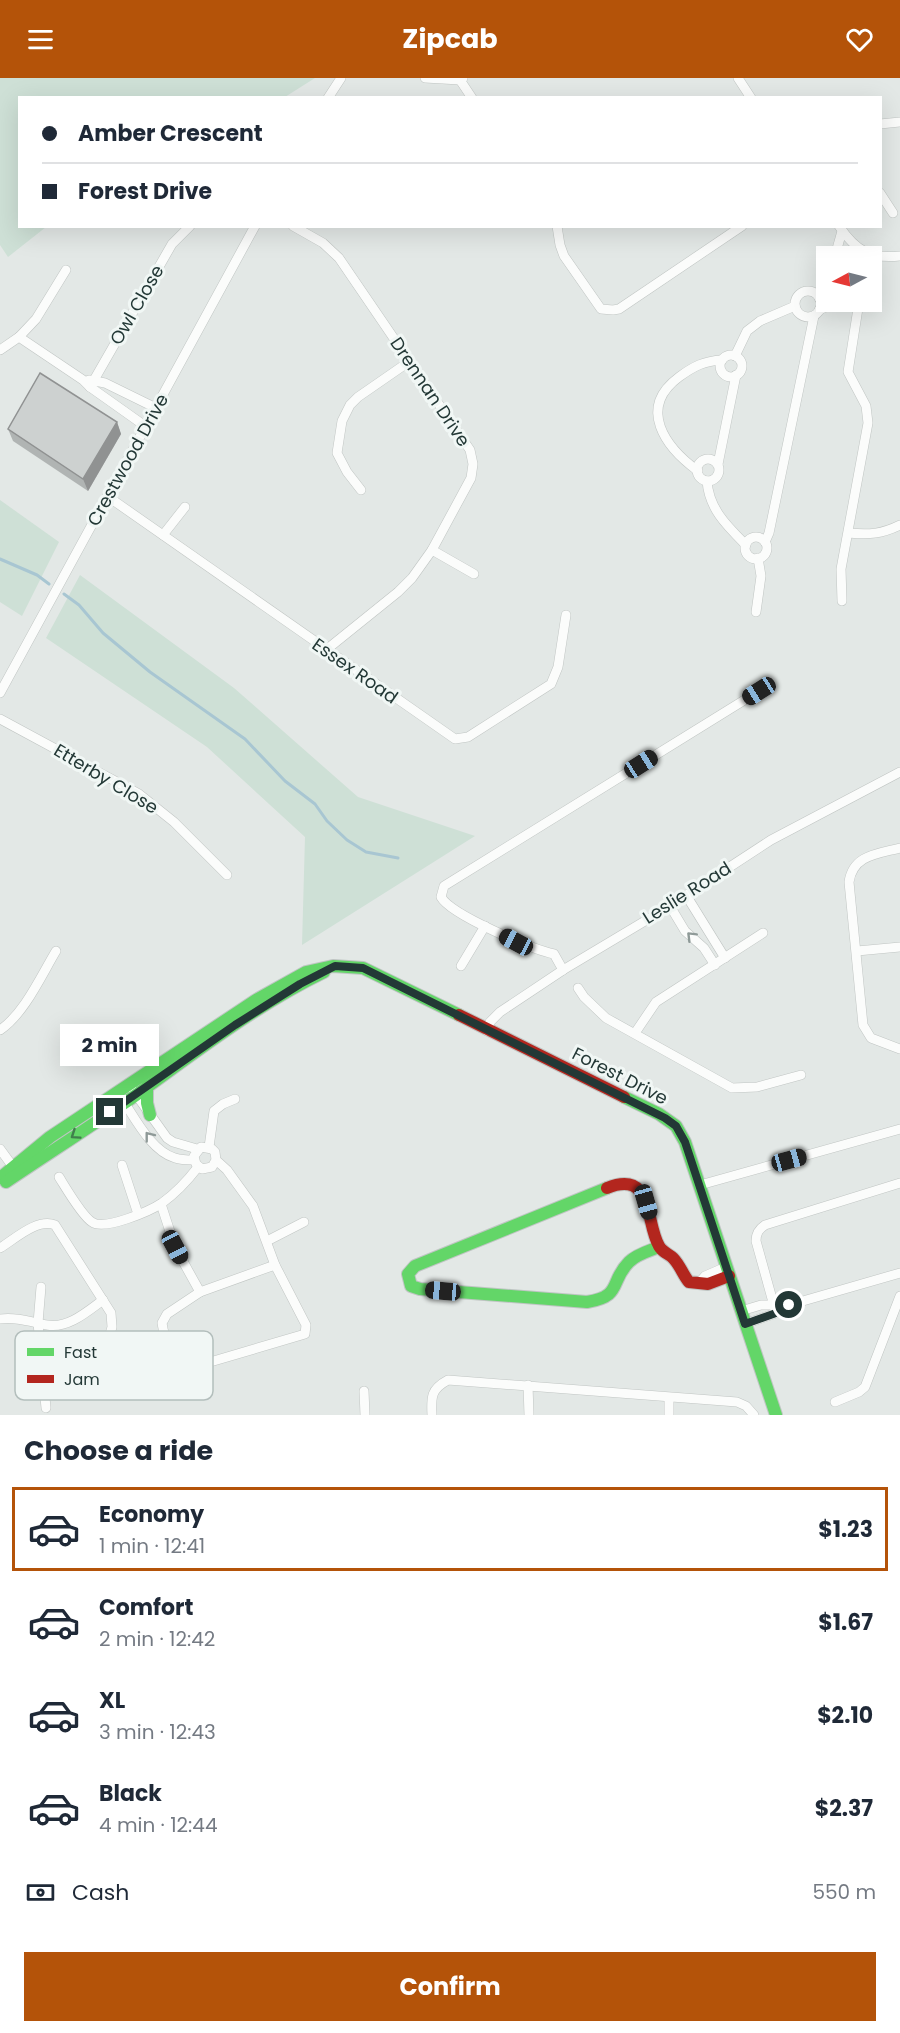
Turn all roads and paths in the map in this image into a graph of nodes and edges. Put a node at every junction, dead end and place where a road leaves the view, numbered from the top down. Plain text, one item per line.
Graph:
1 (341, 78) edge
2 (425, 78) edge
3 (443, 78) edge
4 (738, 78) edge
5 (461, 79) edge
6 (329, 96) edge
7 (471, 96) edge
8 (750, 96) edge
9 (900, 122) edge
10 (882, 124) edge
11 (882, 197) edge
12 (893, 213) dead end
13 (188, 228) edge
14 (254, 228) edge
15 (296, 228) edge
16 (559, 228) edge
17 (739, 228) edge
18 (841, 229) edge
19 (837, 246) edge
20 (851, 246) edge
21 (900, 256) edge
22 (882, 257) edge
23 (66, 270) dead end
24 (816, 295) edge
25 (795, 306) junction
26 (857, 312) edge
27 (817, 313) joint
28 (19, 337) junction
29 (0, 350) edge
30 (735, 356) junction
31 (722, 360) junction
32 (410, 361) junction
33 (736, 375) junction
34 (89, 382) junction
35 (156, 408) junction
36 (145, 426) junction
37 (718, 464) junction
38 (698, 471) junction
39 (707, 481) junction
40 (361, 490) dead end
41 (108, 496) junction
42 (185, 507) dead end
43 (900, 525) edge
44 (849, 533) junction
45 (163, 535) junction
46 (765, 542) junction
47 (746, 545) junction
48 (432, 550) junction
49 (758, 558) junction
50 (474, 573) dead end
51 (842, 601) dead end
52 (756, 612) dead end
53 (566, 615) dead end
54 (326, 650) junction
55 (759, 691) dead end
56 (0, 693) edge
57 (1, 718) edge
58 (900, 772) edge
59 (900, 848) edge
60 (227, 875) dead end
61 (686, 895) junction
62 (670, 906) junction
63 (485, 926) junction
64 (763, 933) dead end
65 (900, 947) edge
66 (56, 951) dead end
67 (857, 951) junction
68 (725, 958) junction
69 (715, 965) junction
70 (335, 966) junction
71 (462, 966) dead end
72 (563, 970) junction
73 (578, 988) dead end
74 (0, 1030) edge
75 (487, 1031) junction
76 (635, 1033) junction
77 (900, 1049) edge
78 (801, 1075) dead end
79 (147, 1086) junction
80 (132, 1090) junction
81 (121, 1098) junction
82 (235, 1099) dead end
83 (150, 1115) junction
84 (900, 1129) edge
85 (209, 1147) junction
86 (0, 1149) edge
87 (197, 1149) junction
88 (216, 1160) junction
89 (196, 1164) junction
90 (122, 1165) dead end
91 (15, 1171) junction
92 (59, 1177) dead end
93 (0, 1178) edge
94 (900, 1183) edge
95 (700, 1185) junction
96 (0, 1186) edge
97 (161, 1204) junction
98 (138, 1214) junction
99 (304, 1222) dead end
100 (267, 1241) junction
101 (659, 1247) junction
102 (0, 1248) edge
103 (275, 1265) junction
104 (728, 1271) junction
105 (900, 1274) edge
106 (41, 1287) dead end
107 (200, 1292) junction
108 (900, 1296) edge
109 (103, 1300) junction
110 (775, 1309) junction
111 (741, 1311) junction
112 (0, 1319) edge
113 (38, 1323) junction
114 (745, 1324) junction
115 (39, 1331) edge
116 (110, 1331) edge
117 (164, 1331) edge
118 (213, 1361) edge
119 (528, 1385) junction
120 (364, 1391) dead end
121 (669, 1398) junction
122 (45, 1400) edge
123 (835, 1402) dead end
124 (46, 1408) dead end
125 (365, 1415) edge
126 (432, 1415) edge
127 (529, 1415) edge
128 (669, 1415) edge
129 (754, 1415) edge
130 (776, 1415) edge

1 - 6 street
2 - 3 street
3 - 5 street
4 - 8 street
5 - 7 street
9 - 10 street
11 - 12 street
13 - 34 street, Owl Close
14 - 35 street, Crestwood Drive
15 - 32 street, Drennan Drive
16 - 17 street
18 - 19 street
18 - 20 street
21 - 22 street
23 - 28 street
24 - 25 street
25 - 27 street
25 - 30 street
26 - 44 street
27 - 46 street
28 - 29 street
28 - 34 street
30 - 31 street
30 - 33 street
31 - 33 street
31 - 38 street
32 - 40 street
32 - 48 street, Drennan Drive
33 - 37 street
34 - 35 street
34 - 36 street
35 - 36 street, Crestwood Drive
36 - 41 street, Crestwood Drive
37 - 38 street
37 - 39 street
38 - 39 street
39 - 47 street
41 - 45 street, Essex Road
41 - 56 street, Crestwood Drive
42 - 45 street
43 - 44 street
44 - 51 street
45 - 54 street, Essex Road
46 - 47 street
46 - 49 street
47 - 49 street
48 - 50 street
48 - 54 street, Drennan Drive
49 - 52 street
53 - 54 street, Essex Road
55 - 63 street
57 - 60 street, Etterby Close
58 - 61 street, Leslie Road
59 - 67 street
61 - 62 street, Leslie Road
61 - 68 street
69 -> 62 street
62 - 72 street, Leslie Road
63 - 71 street
63 - 72 street
64 - 68 street
65 - 67 street
66 - 74 street
67 - 77 street
68 - 69 street
69 - 76 street
70 - 75 street, Forest Drive
70 - 79 street, Forest Drive
70 - 80 street, Forest Drive
72 - 75 street, Leslie Road
73 - 76 street
75 - 95 street, Forest Drive
76 - 78 street
79 - 80 street, Forest Drive
79 - 83 street
80 - 81 street, Forest Drive
80 - 83 street
89 -> 81 street
81 - 91 street, Forest Drive
82 - 85 street
83 - 87 street
84 - 95 street
85 - 87 street
85 - 88 street
86 - 91 street
87 - 89 street
88 - 89 street
88 - 100 street
89 - 97 street
90 - 98 street
91 - 93 street, Forest Drive
91 - 96 street, Forest Drive
92 - 98 street
94 - 110 street
95 - 104 street, Forest Drive
97 - 98 street
97 - 107 street
99 - 100 street
100 - 103 street
101 - 101 street
101 - 104 street
102 - 109 street
103 - 107 street
103 - 118 street
104 - 111 street, Forest Drive
105 - 110 street
106 - 113 street
107 - 117 street
108 - 123 street
109 - 113 street
109 - 116 street
110 - 111 street
110 - 114 street
111 - 114 street, Forest Drive
112 - 113 street
113 - 115 street
114 - 130 street, Forest Drive
119 - 121 street
119 - 126 street
119 - 127 street
120 - 125 street
121 - 128 street
121 - 129 street
122 - 124 street

